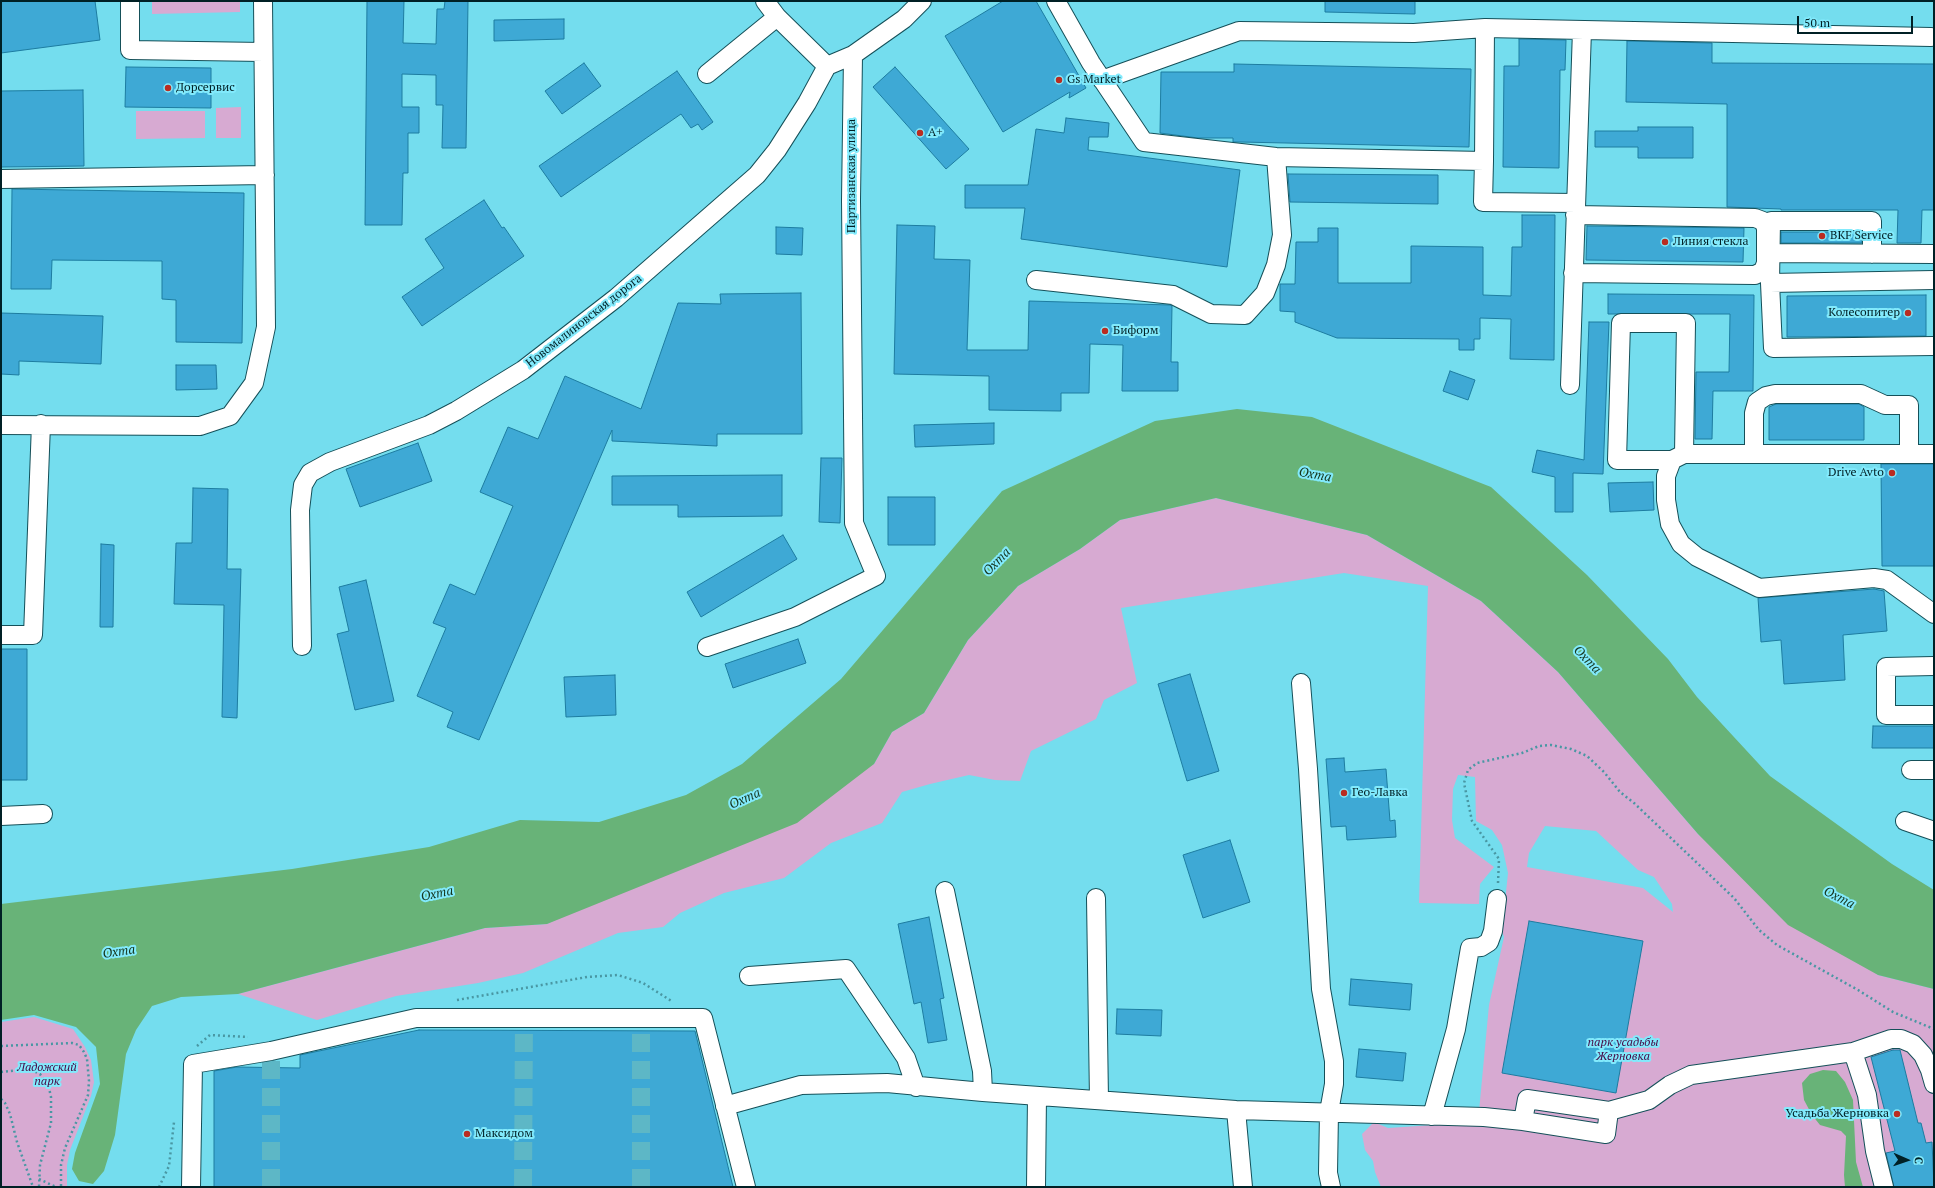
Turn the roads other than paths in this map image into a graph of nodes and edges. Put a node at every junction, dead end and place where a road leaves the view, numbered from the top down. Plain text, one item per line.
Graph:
1 (130, 1) edge
2 (263, 1) edge
3 (765, 1) edge
4 (922, 1) edge
5 (1056, 1) edge
6 (777, 17) junction
7 (1485, 28) junction
8 (1582, 30) junction
9 (1931, 37) dead end
10 (263, 52) junction
11 (853, 56) junction
12 (826, 66) junction
13 (707, 74) dead end
14 (1102, 80) junction
15 (1276, 158) junction
16 (1484, 161) junction
17 (264, 175) junction
18 (1, 179) edge
19 (1575, 209) junction
20 (1770, 253) junction
21 (1872, 254) junction
22 (1934, 254) edge
23 (1574, 272) junction
24 (1036, 280) dead end
25 (1934, 280) edge
26 (1770, 283) junction
27 (1934, 346) edge
28 (1570, 385) dead end
29 (41, 424) junction
30 (1, 425) edge
31 (1754, 454) junction
32 (1909, 454) junction
33 (1934, 454) edge
34 (1678, 457) junction
35 (1934, 614) edge
36 (1, 635) edge
37 (302, 646) dead end
38 (707, 647) dead end
39 (1934, 666) edge
40 (1301, 683) dead end
41 (1934, 715) edge
42 (1911, 770) dead end
43 (1934, 770) edge
44 (43, 814) dead end
45 (1, 816) edge
46 (1905, 821) dead end
47 (1934, 831) edge
48 (945, 891) dead end
49 (1096, 898) dead end
50 (1497, 899) road end
51 (749, 976) dead end
52 (1853, 1052) junction
53 (1934, 1084) edge
54 (916, 1087) junction
55 (983, 1092) junction
56 (1037, 1096) junction
57 (1098, 1100) junction
58 (725, 1106) junction
59 (1236, 1110) junction
60 (1329, 1112) junction
61 (1432, 1116) junction
62 (1240, 1186) edge
63 (191, 1187) edge
64 (746, 1187) edge
65 (1036, 1187) edge
66 (1331, 1187) edge
67 (1884, 1187) edge

1 - 10 street
2 - 10 street
3 - 6 street
4 - 11 street
5 - 14 street
6 - 12 street
6 - 13 street
7 - 8 street
7 - 14 street
7 - 16 street
8 - 9 street
8 - 19 street
10 - 17 street
11 - 12 street
11 - 38 street, Партизанская улица
12 - 37 street, Новомалиновская дорога
14 - 15 street
15 - 16 street
15 - 24 street
16 - 19 street
17 - 18 street
17 - 29 street
19 - 23 street
19 - 23 street
20 - 21 street
20 - 21 street
20 - 26 street
21 - 22 street
23 - 28 street
25 - 26 street
26 - 27 street
29 - 30 street
29 - 36 street
31 - 32 street
31 - 32 street
31 - 34 street
32 - 33 street
34 - 34 street
34 - 35 street
39 - 41 street
40 - 60 street
42 - 43 street
44 - 45 street
46 - 47 street
48 - 55 street
49 - 57 street
50 - 61 street
51 - 54 street
52 - 53 street
52 - 61 street
52 - 67 street
54 - 55 street
54 - 58 street
55 - 56 street
56 - 57 street
56 - 65 street
57 - 59 street
58 - 63 street
58 - 64 street
59 - 60 street
59 - 62 street
60 - 61 street
60 - 66 street

